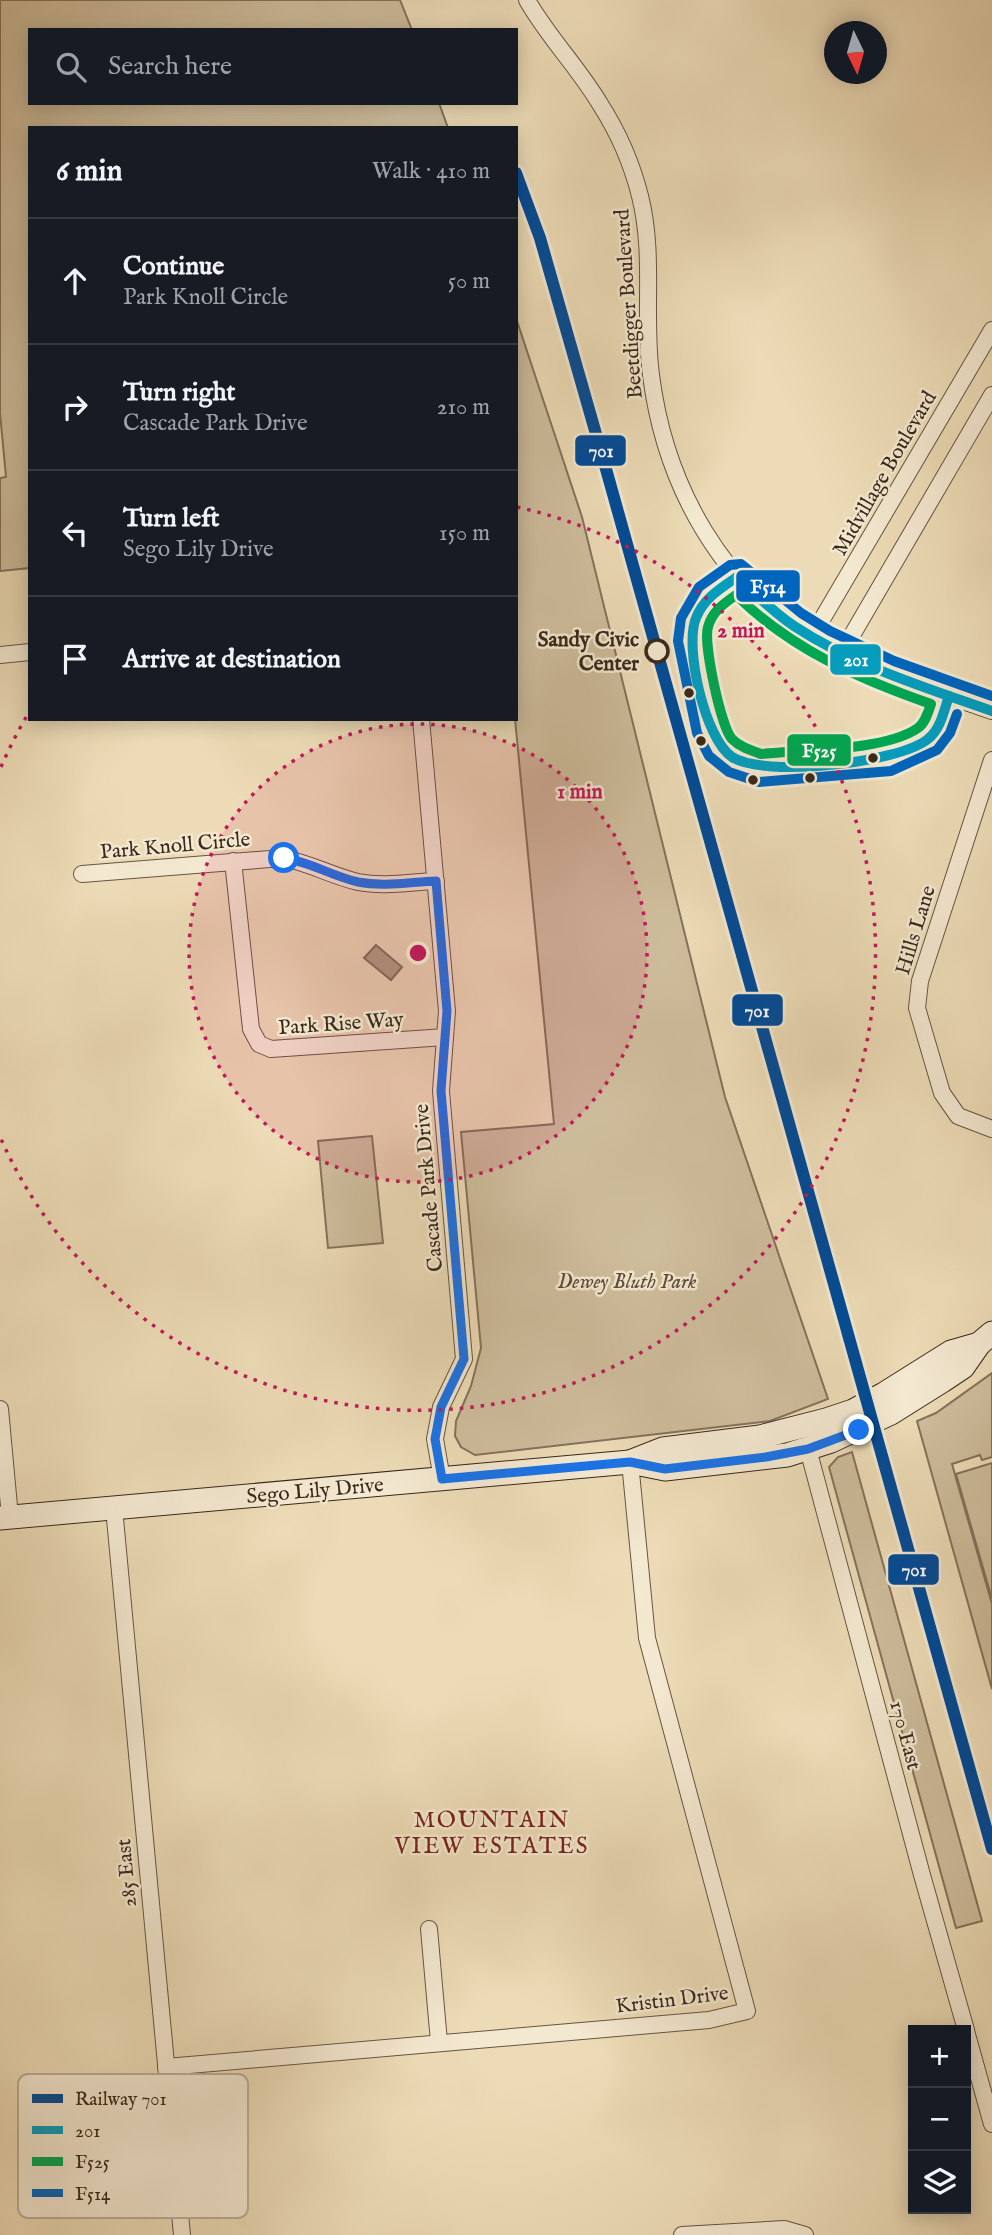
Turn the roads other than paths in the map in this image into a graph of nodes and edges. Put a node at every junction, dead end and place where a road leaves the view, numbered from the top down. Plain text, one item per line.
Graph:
1 (527, 0) edge
2 (992, 330) edge
3 (992, 395) edge
4 (811, 638) junction
5 (28, 652) edge
6 (841, 654) junction
7 (0, 655) edge
8 (992, 711) edge
9 (421, 721) edge
10 (992, 760) edge
11 (233, 861) junction
12 (82, 874) dead end
13 (436, 881) junction
14 (445, 1037) junction
15 (992, 1129) edge
16 (986, 1338) edge
17 (0, 1409) edge
18 (808, 1449) junction
19 (630, 1462) junction
20 (442, 1479) junction
21 (114, 1508) junction
22 (5, 1518) edge
23 (429, 1929) dead end
24 (964, 2025) edge
25 (439, 2042) junction
26 (971, 2049) edge
27 (166, 2067) junction
28 (167, 2074) edge
29 (992, 2123) edge
30 (682, 2235) edge
31 (805, 2235) edge

1 - 4 street, Beetdigger Boulevard
2 - 4 street, Midvillage Boulevard
3 - 6 street
4 - 6 street, Beetdigger Boulevard
5 - 7 street
6 - 8 street, Beetdigger Boulevard
9 - 13 street, Cascade Park Drive
10 - 15 street, Hills Lane
11 - 12 street, Park Knoll Circle
11 - 13 street, Park Knoll Circle
11 - 14 street, Park Rise Way
13 - 14 street, Cascade Park Drive
14 - 20 street, Cascade Park Drive
16 - 18 main road, Sego Lily Drive
16 - 19 main road, Sego Lily Drive
17 - 22 street
18 - 19 main road, Sego Lily Drive
18 - 24 street, 170 East
19 - 20 main road, Sego Lily Drive
19 - 25 street, Kristin Drive
20 - 21 main road, Sego Lily Drive
21 - 22 main road, Sego Lily Drive
21 - 27 street, 285 East
23 - 25 street
25 - 27 street, Kristin Drive
26 - 29 street, 170 East
27 - 28 street, 285 East
30 - 31 street

